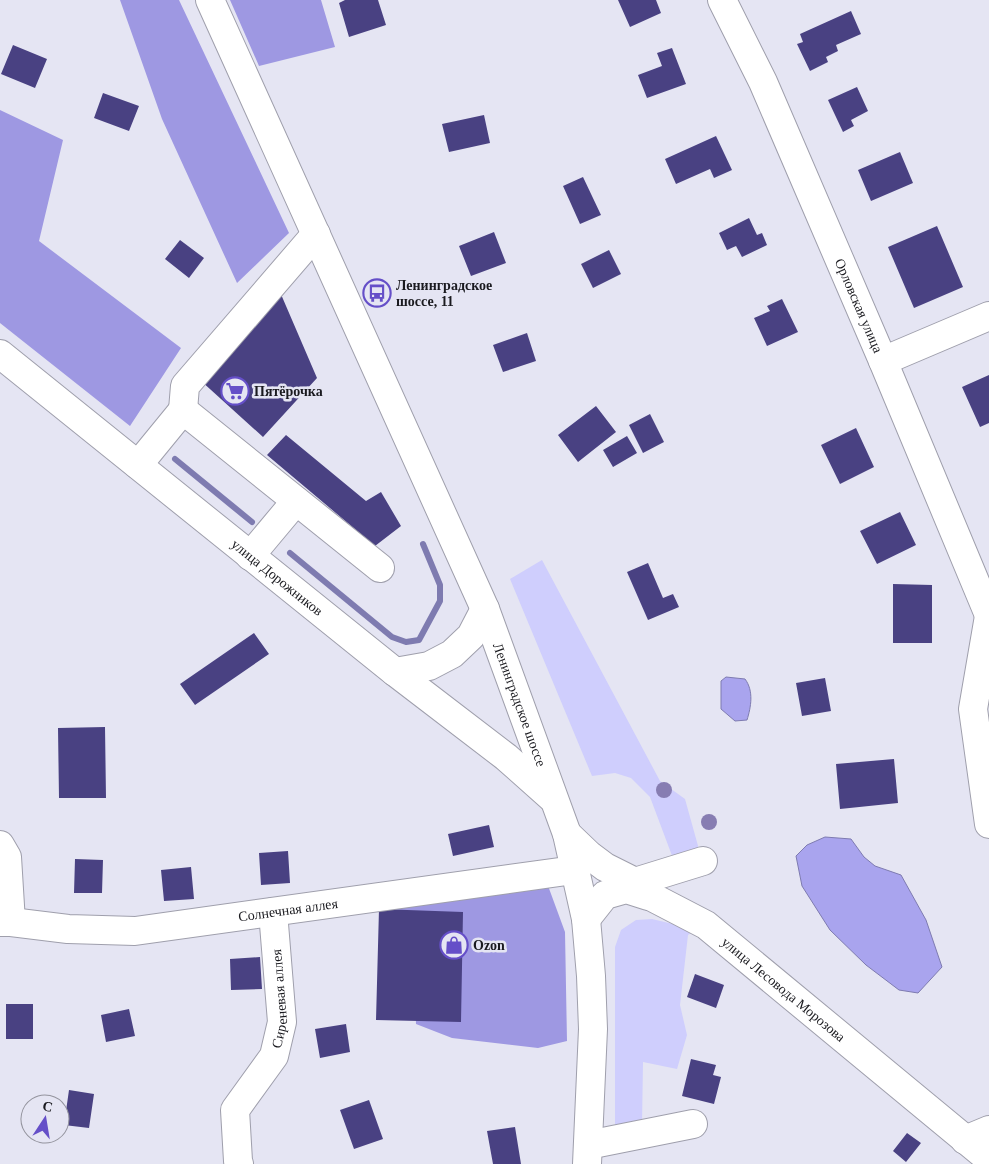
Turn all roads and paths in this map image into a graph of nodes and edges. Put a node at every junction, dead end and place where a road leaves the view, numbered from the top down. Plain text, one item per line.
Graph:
1 (210, 0) edge
2 (722, 0) edge
3 (316, 234) junction
4 (989, 316) edge
5 (0, 354) edge
6 (883, 361) junction
7 (182, 410) junction
8 (138, 465) junction
9 (296, 501) junction
10 (250, 556) junction
11 (380, 568) dead end
12 (485, 609) junction
13 (989, 615) edge
14 (395, 672) junction
15 (554, 800) junction
16 (989, 824) edge
17 (567, 834) junction
18 (0, 845) edge
19 (702, 861) dead end
20 (574, 870) junction
21 (645, 890) junction
22 (273, 912) junction
23 (586, 920) junction
24 (5, 922) edge
25 (693, 1124) dead end
26 (977, 1135) edge
27 (588, 1155) edge
28 (989, 1159) edge
29 (239, 1164) edge

1 - 3 street, Ленинградское шоссе
2 - 6 street, Орловская улица
3 - 7 street
3 - 12 street, Ленинградское шоссе
4 - 6 street
5 - 8 street, улица Дорожников
6 - 13 street, Орловская улица
7 - 8 street
7 - 9 street
8 - 10 street, улица Дорожников
9 - 10 street
9 - 11 street
10 - 14 street, улица Дорожников
12 - 14 street
12 - 15 street, Ленинградское шоссе
13 - 16 street
14 - 15 street, улица Дорожников
15 - 17 street, Ленинградское шоссе
17 - 20 street, Ленинградское шоссе
17 - 21 street, улица Лесовода Морозова
18 - 24 street
19 - 21 street
20 - 22 street, Солнечная аллея
20 - 23 street, Ленинградское шоссе
21 - 23 street
21 - 26 street, улица Лесовода Морозова
22 - 24 street, Солнечная аллея
22 - 29 street, Сиреневая аллея
23 - 27 street, Ленинградское шоссе
25 - 27 street
26 - 28 street, улица Лесовода Морозова

